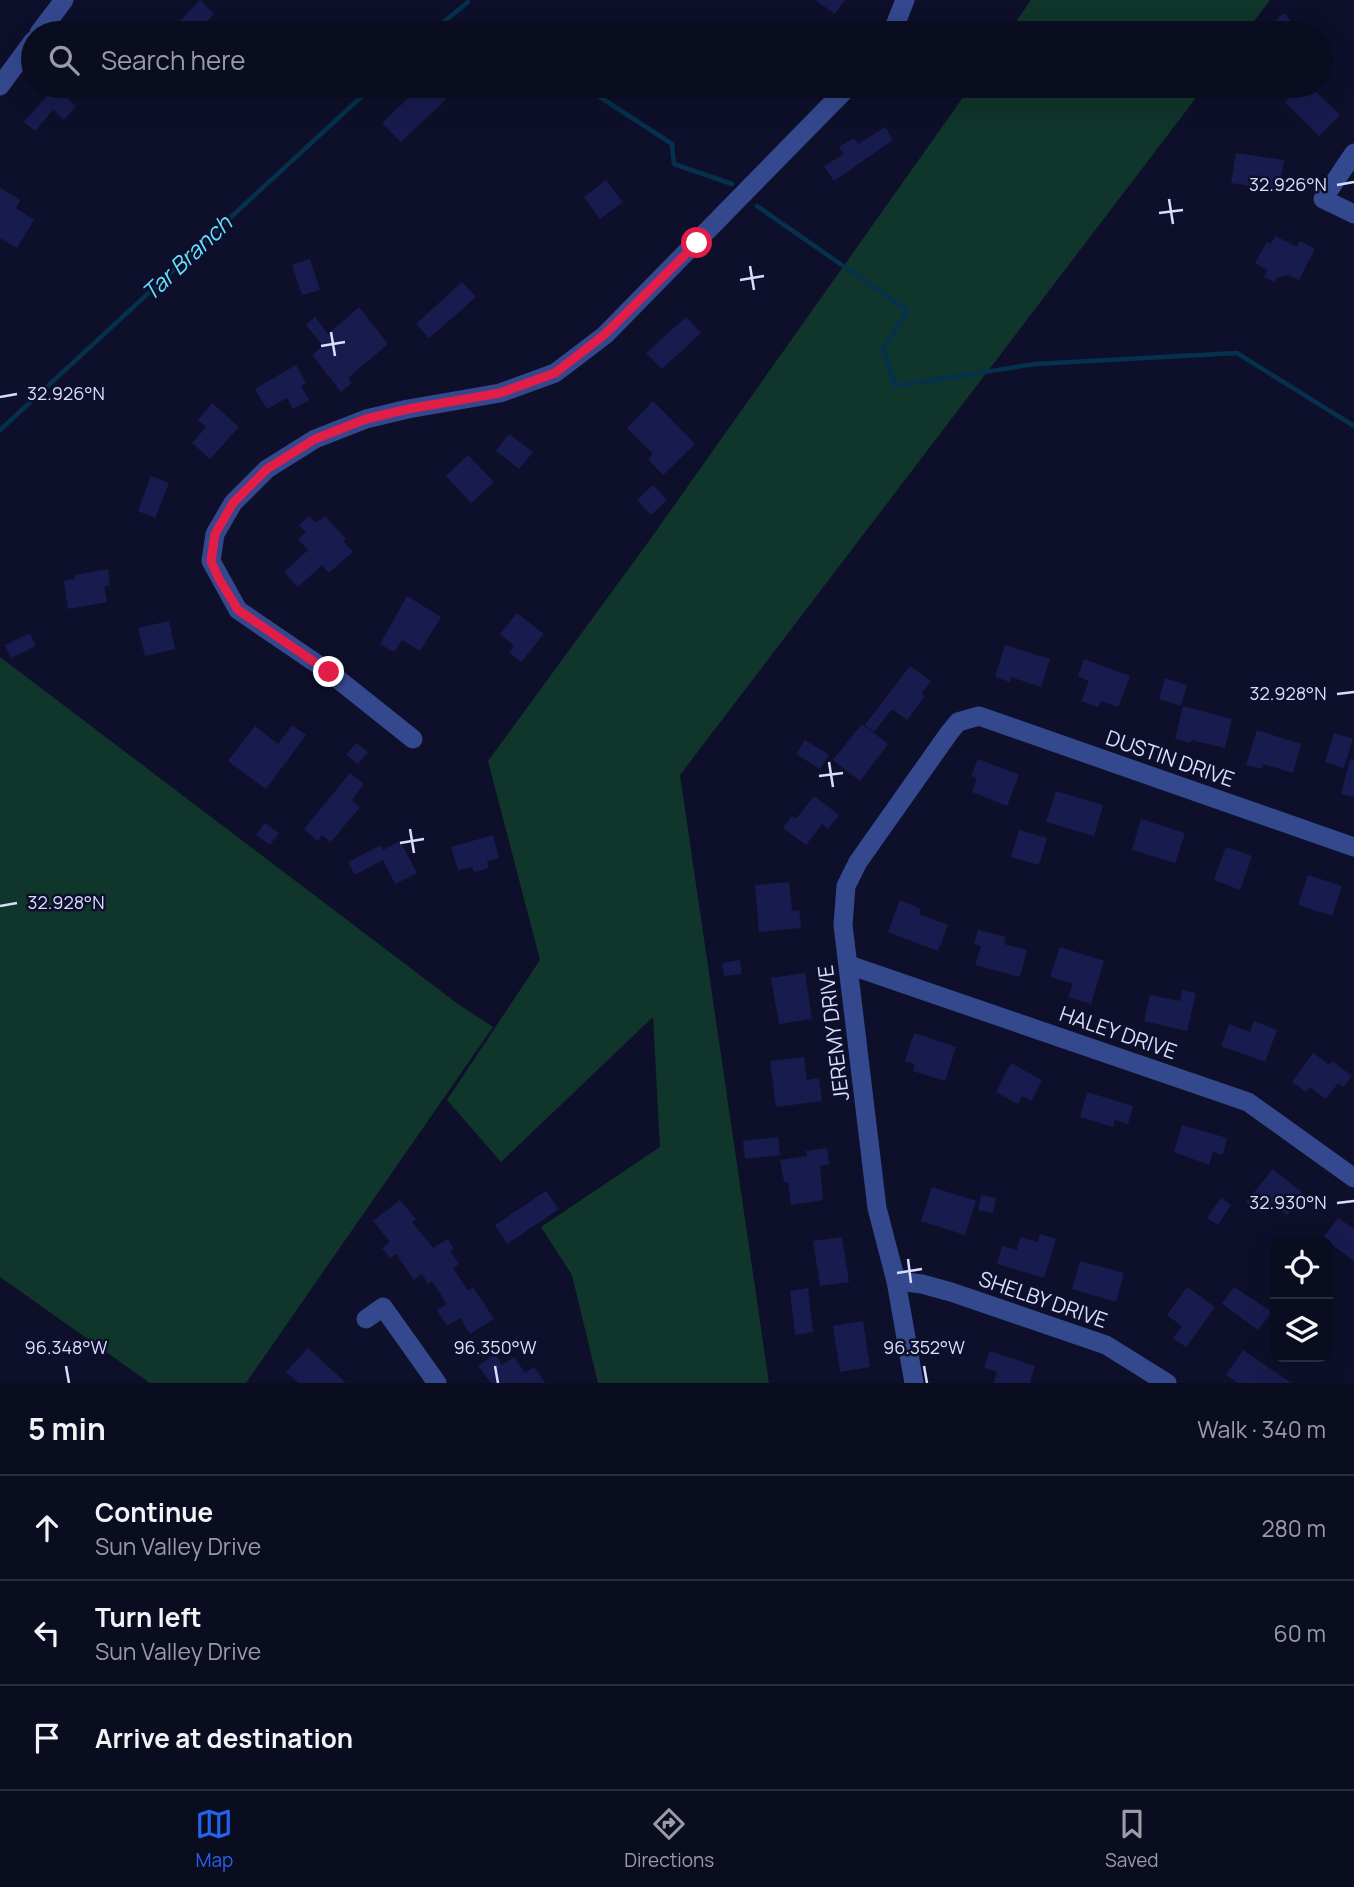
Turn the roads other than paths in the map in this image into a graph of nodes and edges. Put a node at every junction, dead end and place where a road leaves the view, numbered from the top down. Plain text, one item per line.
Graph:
1 (64, 0) edge
2 (905, 0) edge
3 (48, 21) edge
4 (897, 21) edge
5 (21, 57) edge
6 (0, 86) edge
7 (837, 98) edge
8 (1354, 153) edge
9 (1354, 214) edge
10 (971, 717) joint
11 (413, 739) dead end
12 (1354, 847) edge
13 (849, 965) junction
14 (1354, 1178) edge
15 (896, 1281) junction
16 (366, 1319) dead end
17 (437, 1383) edge
18 (914, 1383) edge
19 (1167, 1383) edge

1 - 3 street
2 - 4 street
5 - 6 street
7 - 11 street
8 - 9 street
10 - 12 street, DUSTIN DRIVE
10 - 13 street, JEREMY DRIVE
13 - 14 street, HALEY DRIVE
13 - 15 street, JEREMY DRIVE
15 - 18 street, JEREMY DRIVE
15 - 19 street, SHELBY DRIVE
16 - 17 street

